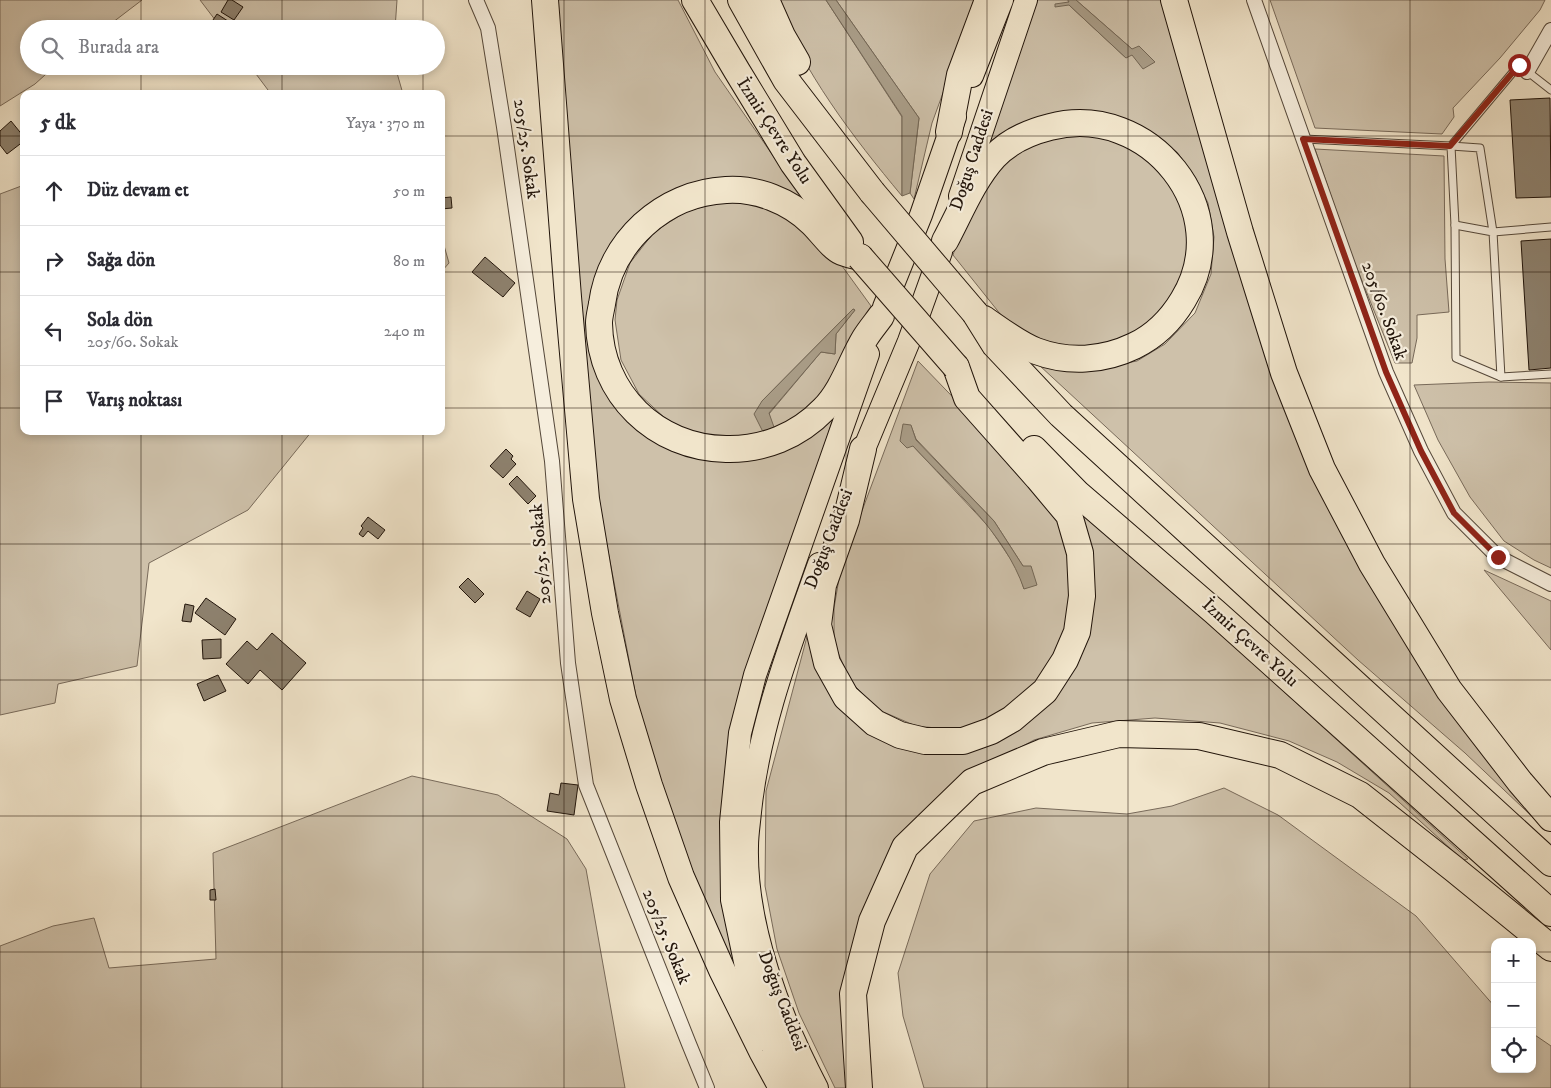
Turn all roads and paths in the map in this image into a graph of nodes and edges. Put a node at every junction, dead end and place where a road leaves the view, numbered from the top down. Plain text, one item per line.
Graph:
1 (476, 0) edge
2 (545, 0) edge
3 (696, 0) edge
4 (741, 0) edge
5 (766, 0) edge
6 (988, 0) edge
7 (1002, 0) edge
8 (1026, 0) edge
9 (1174, 0) edge
10 (1254, 0) edge
11 (1551, 30) edge
12 (1527, 72) junction
13 (1551, 90) edge
14 (949, 132) junction
15 (1303, 139) junction
16 (1450, 146) junction
17 (872, 192) junction
18 (1455, 225) junction
19 (1551, 227) edge
20 (1493, 232) junction
21 (945, 241) junction
22 (860, 257) junction
23 (975, 313) junction
24 (881, 316) junction
25 (956, 367) junction
26 (1551, 374) edge
27 (1501, 377) junction
28 (864, 449) junction
29 (1551, 584) edge
30 (1551, 818) edge
31 (1551, 863) edge
32 (1551, 913) edge
33 (1551, 948) edge
34 (708, 1088) edge
35 (782, 1088) edge
36 (796, 1088) edge
37 (817, 1088) edge
38 (859, 1088) edge

1 - 34 street, 205/25. Sokak
2 - 35 highway
3 - 22 highway, İzmir Çevre Yolu
4 - 17 highway
5 - 17 highway
6 - 14 highway
7 - 14 main road, Doğuş Caddesi
8 - 21 main road, Doğuş Caddesi
9 - 30 highway
10 - 15 street, 205/60. Sokak
11 - 12 street
12 - 13 lane
12 - 16 lane
14 - 24 main road, Doğuş Caddesi
15 - 16 lane
15 - 29 street, 205/60. Sokak
16 - 18 lane
16 - 20 lane
17 - 23 highway, bridge
18 - 20 lane
18 - 27 lane
19 - 20 lane
20 - 27 lane
21 - 23 highway
21 - 28 main road, Doğuş Caddesi
22 - 24 highway
22 - 25 highway, İzmir Çevre Yolu, bridge
23 - 31 highway
24 - 36 main road, Doğuş Caddesi
25 - 28 highway
25 - 32 highway, İzmir Çevre Yolu
26 - 27 lane
28 - 37 main road, Doğuş Caddesi
33 - 38 highway

